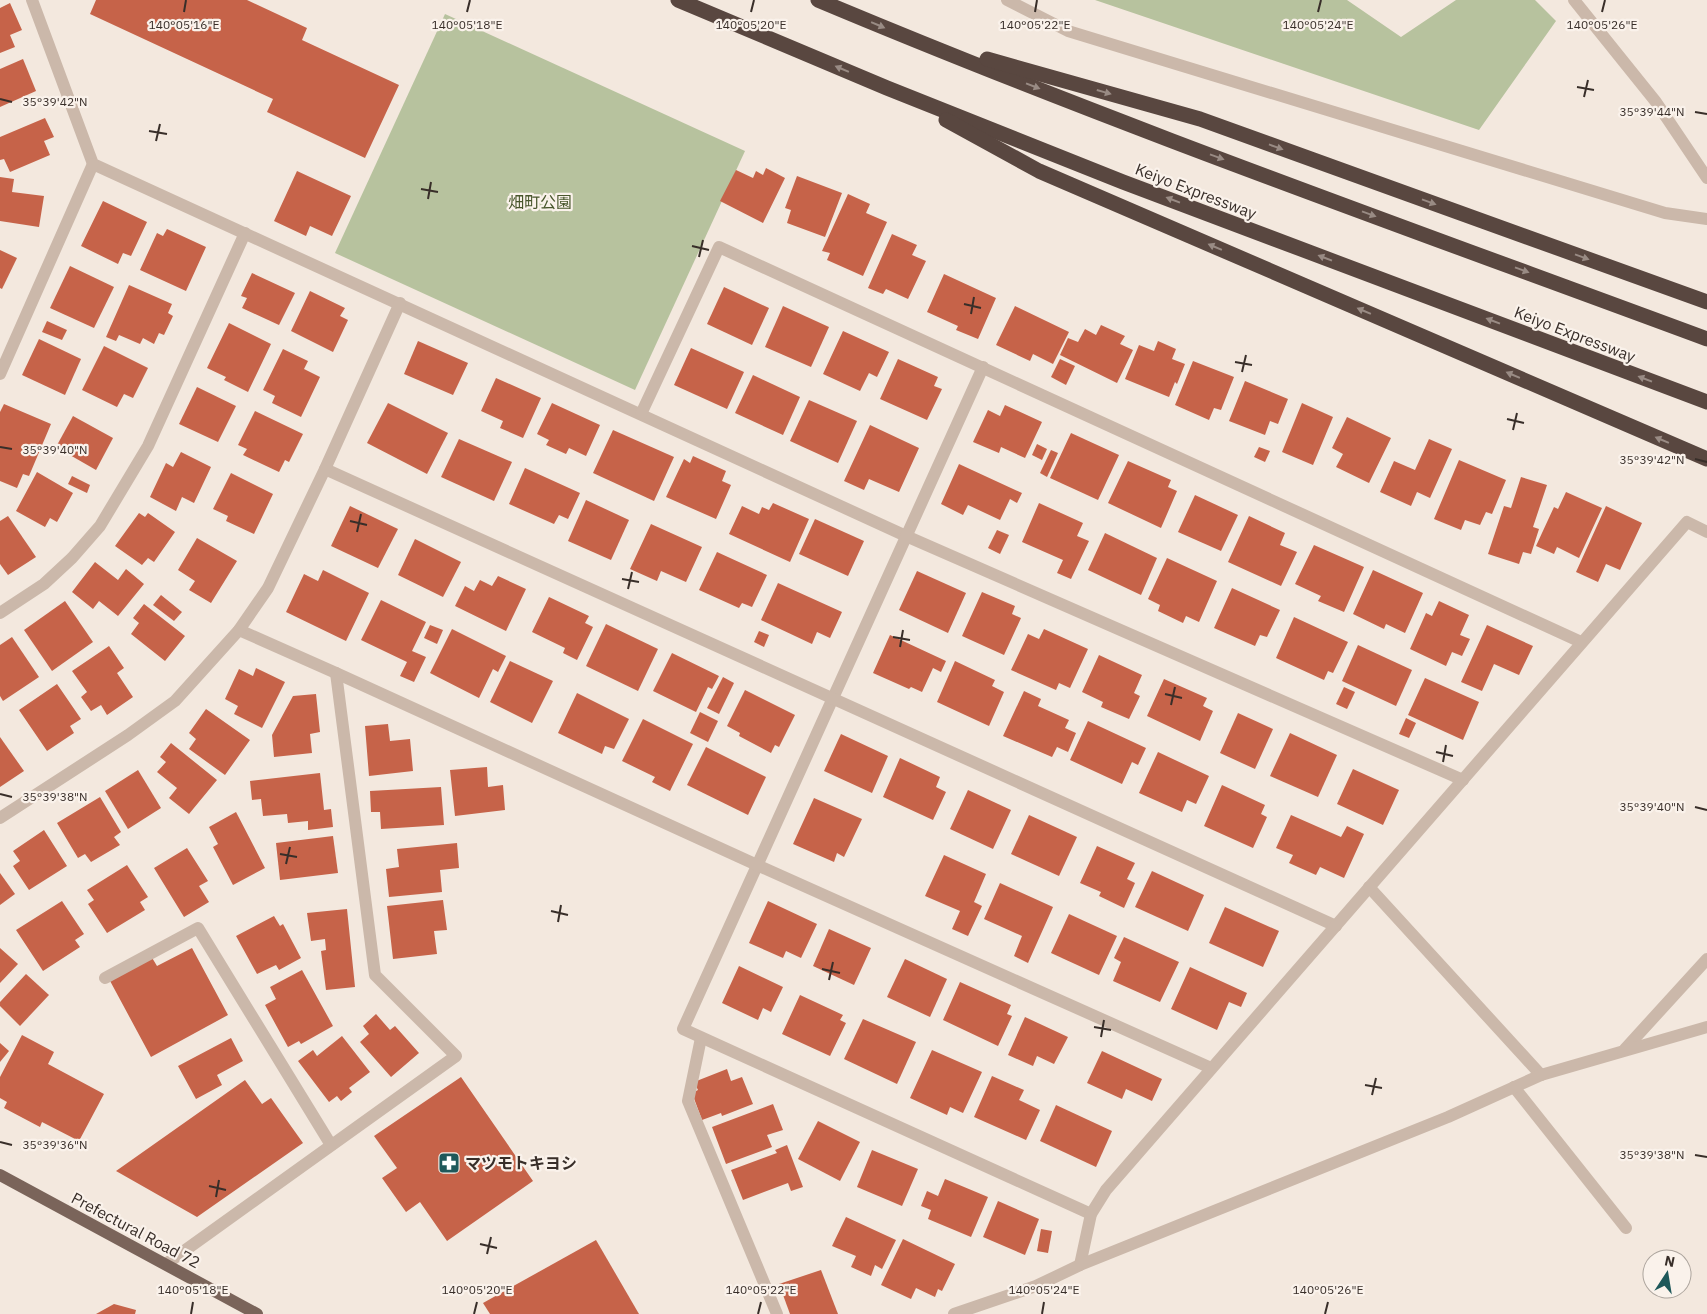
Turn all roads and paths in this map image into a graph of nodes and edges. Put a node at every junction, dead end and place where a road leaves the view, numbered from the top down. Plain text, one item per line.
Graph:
1 (32, 0) edge
2 (678, 0) edge
3 (818, 0) edge
4 (1007, 0) edge
5 (1574, 0) edge
6 (906, 37) junction
7 (887, 88) junction
8 (93, 164) junction
9 (1707, 178) edge
10 (1707, 219) edge
11 (245, 233) junction
12 (1707, 302) edge
13 (400, 303) junction
14 (1707, 339) edge
15 (983, 367) junction
16 (0, 372) edge
17 (1707, 402) edge
18 (641, 414) junction
19 (1707, 459) edge
20 (325, 469) junction
21 (1707, 532) edge
22 (906, 536) junction
23 (0, 613) edge
24 (239, 630) junction
25 (1581, 642) junction
26 (336, 673) junction
27 (832, 698) junction
28 (1463, 780) junction
29 (0, 818) edge
30 (757, 865) junction
31 (1369, 887) junction
32 (1336, 926) junction
33 (1707, 959) edge
34 (105, 978) dead end
35 (1707, 1027) edge
36 (701, 1038) junction
37 (1625, 1049) junction
38 (1211, 1068) junction
39 (1541, 1075) junction
40 (1514, 1086) junction
41 (331, 1145) junction
42 (0, 1175) edge
43 (1091, 1214) junction
44 (1626, 1228) dead end
45 (166, 1264) junction
46 (1080, 1265) junction
47 (257, 1314) edge
48 (778, 1314) edge
49 (954, 1314) edge

1 - 8 street
7 -> 2 highway, Keiyo Expressway
3 -> 6 highway
4 - 10 street
5 - 9 street
6 -> 12 highway
6 -> 14 highway
17 -> 7 highway, Keiyo Expressway
19 -> 7 highway
8 - 11 street
8 - 16 street
11 - 13 street
11 - 23 street
13 - 18 street
13 - 20 street
15 - 18 street
15 - 22 street
15 - 25 street
18 - 22 street
20 - 24 street
20 - 27 street
21 - 25 street
22 - 27 street
22 - 28 street
24 - 26 street
24 - 29 street
25 - 28 street
26 - 30 street
26 - 41 street
27 - 30 street
27 - 32 street
28 - 31 street
30 - 36 street
30 - 38 street
31 - 32 street
31 - 39 street
32 - 38 street
33 - 37 street
34 - 41 street
35 - 37 street
36 - 43 street
36 - 48 street
37 - 39 street
38 - 43 street
39 - 40 street
40 - 44 street
40 - 46 street
41 - 45 street
42 - 45 main road, Prefectural Road 72
43 - 46 street
45 - 47 main road, Prefectural Road 72
46 - 49 street

